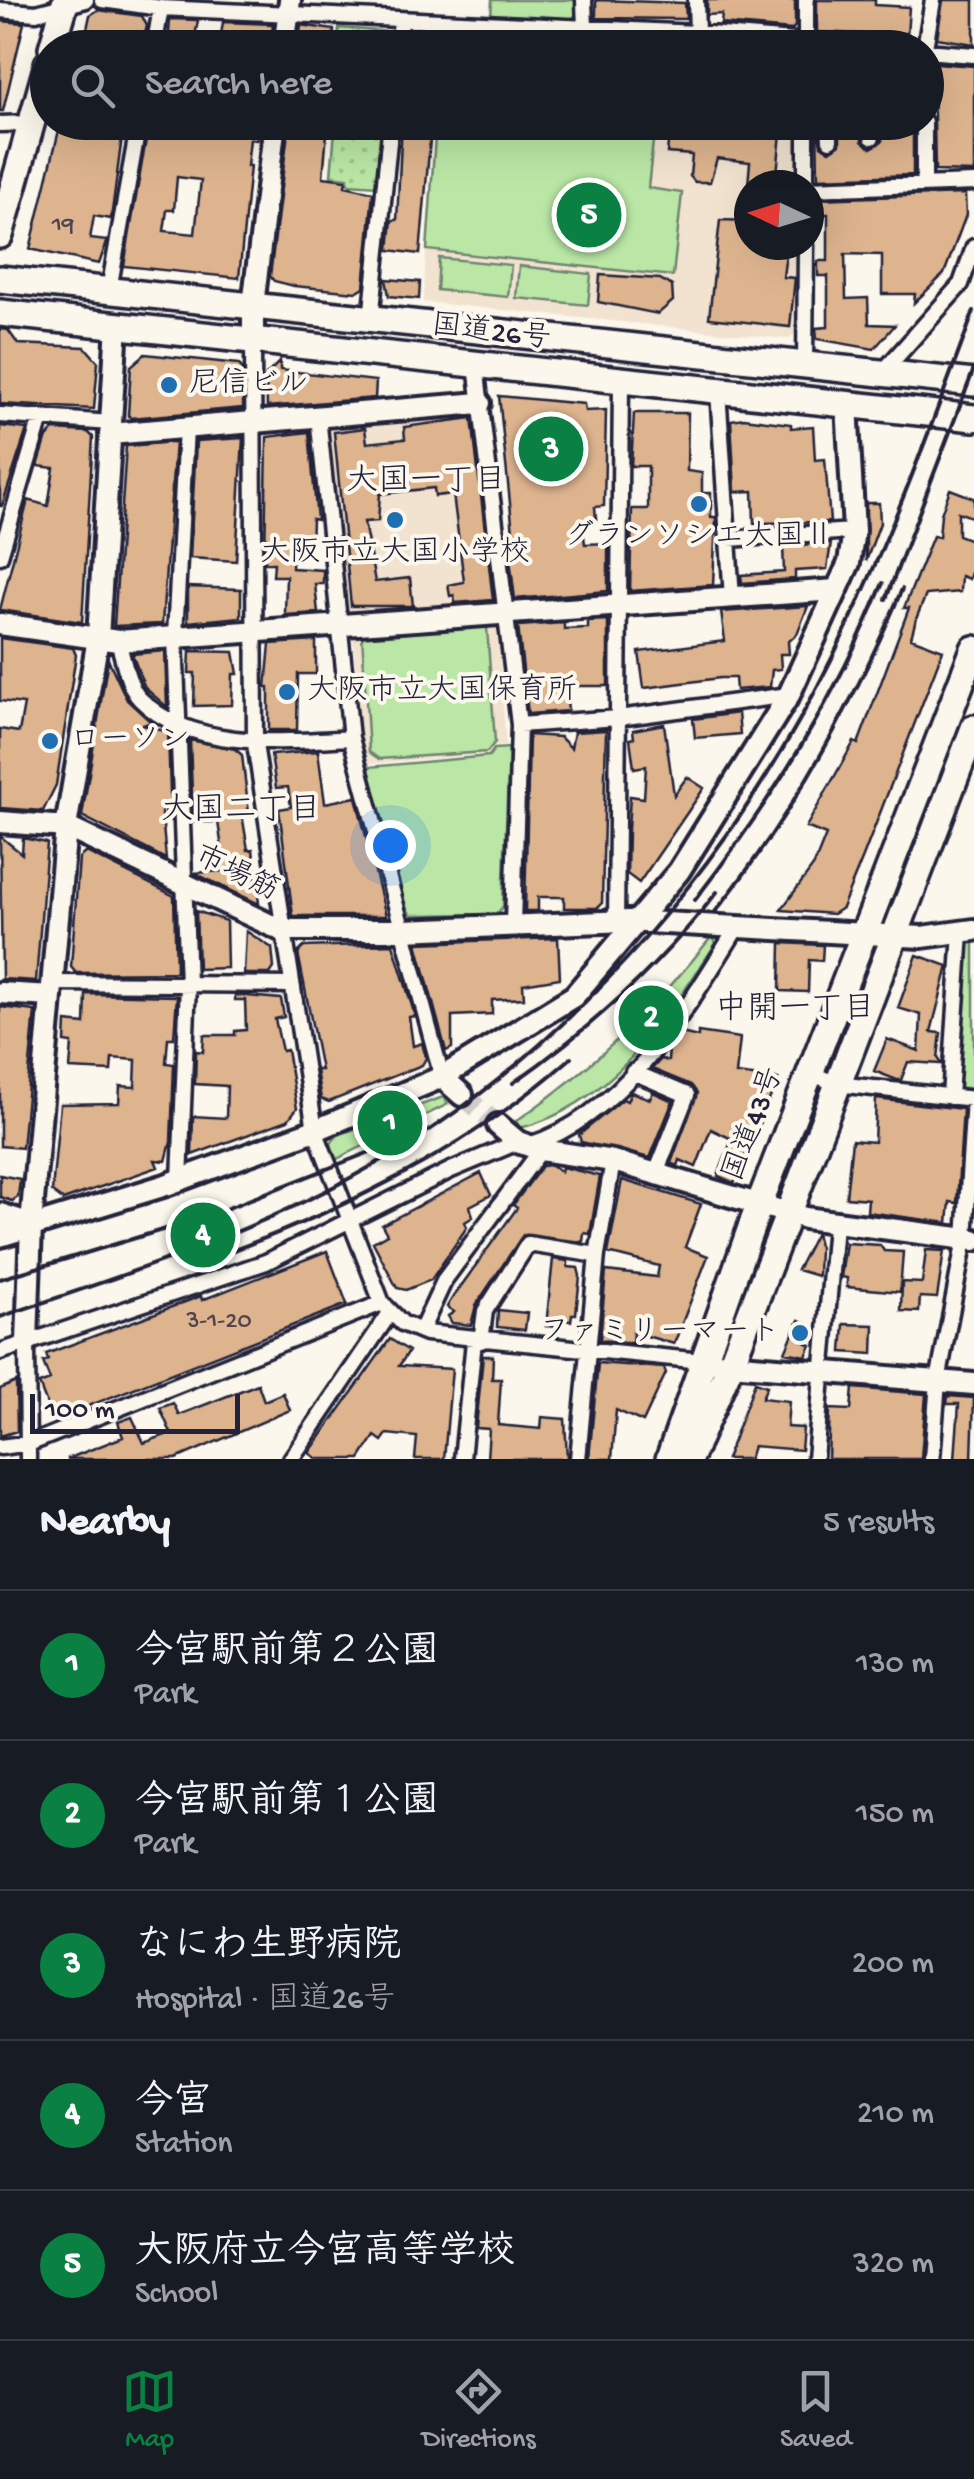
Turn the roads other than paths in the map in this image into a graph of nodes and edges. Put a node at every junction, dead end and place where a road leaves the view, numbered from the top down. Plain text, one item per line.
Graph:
1 (102, 0) edge
2 (584, 0) edge
3 (696, 0) edge
4 (806, 0) edge
5 (933, 0) edge
6 (72, 1) edge
7 (289, 6) edge
8 (161, 8) junction
9 (0, 10) edge
10 (401, 21) junction
11 (585, 28) junction
12 (60, 30) edge
13 (157, 30) edge
14 (400, 30) edge
15 (630, 30) edge
16 (697, 30) edge
17 (806, 30) edge
18 (929, 30) edge
19 (944, 51) edge
20 (974, 55) edge
21 (0, 124) edge
22 (30, 124) edge
23 (30, 131) edge
24 (136, 140) edge
25 (274, 140) edge
26 (389, 140) edge
27 (806, 140) edge
28 (924, 140) edge
29 (807, 170) edge
30 (974, 184) edge
31 (924, 185) junction
32 (824, 187) edge
33 (0, 235) edge
34 (974, 247) edge
35 (806, 260) edge
36 (0, 278) edge
37 (109, 290) junction
38 (253, 306) junction
39 (0, 313) edge
40 (371, 320) junction
41 (116, 324) junction
42 (254, 339) junction
43 (476, 365) junction
44 (805, 366) junction
45 (881, 374) junction
46 (620, 382) junction
47 (974, 383) edge
48 (718, 390) junction
49 (480, 404) junction
50 (846, 404) junction
51 (0, 415) edge
52 (318, 416) junction
53 (41, 418) junction
54 (974, 418) edge
55 (256, 420) junction
56 (110, 428) junction
57 (186, 428) junction
58 (854, 531) junction
59 (728, 539) junction
60 (0, 556) edge
61 (836, 590) junction
62 (732, 598) junction
63 (621, 603) junction
64 (507, 612) junction
65 (0, 624) edge
66 (340, 625) junction
67 (256, 628) junction
68 (175, 636) junction
69 (108, 639) junction
70 (974, 648) edge
71 (789, 695) junction
72 (618, 718) junction
73 (179, 724) junction
74 (519, 725) junction
75 (974, 728) edge
76 (351, 738) junction
77 (254, 744) junction
78 (935, 748) junction
79 (968, 762) edge
80 (0, 822) edge
81 (66, 827) junction
82 (182, 883) junction
83 (614, 921) junction
84 (638, 922) junction
85 (513, 924) junction
86 (738, 926) junction
87 (284, 930) junction
88 (403, 930) junction
89 (865, 931) junction
90 (968, 931) edge
91 (893, 934) junction
92 (621, 942) junction
93 (188, 984) junction
94 (292, 984) junction
95 (52, 989) junction
96 (0, 993) edge
97 (633, 1072) junction
98 (810, 1073) junction
99 (442, 1077) junction
100 (837, 1084) junction
101 (462, 1094) tunnel mouth
102 (950, 1097) junction
103 (974, 1100) edge
104 (498, 1125) tunnel mouth
105 (315, 1130) junction
106 (529, 1146) junction
107 (613, 1162) junction
108 (656, 1173) junction
109 (180, 1180) junction
110 (759, 1205) junction
111 (0, 1214) edge
112 (787, 1214) junction
113 (350, 1223) junction
114 (835, 1225) junction
115 (30, 1226) junction
116 (0, 1236) edge
117 (969, 1240) edge
118 (597, 1256) junction
119 (386, 1308) junction
120 (422, 1331) junction
121 (478, 1341) junction
122 (28, 1342) junction
123 (589, 1347) junction
124 (0, 1352) edge
125 (702, 1361) junction
126 (823, 1369) junction
127 (728, 1371) junction
128 (938, 1381) junction
129 (974, 1384) edge
130 (0, 1446) edge
131 (29, 1451) edge
132 (291, 1459) edge
133 (462, 1459) edge
134 (578, 1459) edge
135 (652, 1459) edge
136 (669, 1459) edge
137 (688, 1459) edge
138 (705, 1459) edge
139 (815, 1459) edge
140 (932, 1459) edge

1 - 8 street
2 - 11 street
3 - 16 street
4 - 17 street
5 - 18 street
6 - 9 street
6 - 12 highway
7 - 8 street
7 - 10 street
8 - 13 street
10 - 11 street
10 - 14 street
11 - 15 street
19 - 20 street
21 - 22 street
23 - 33 highway
24 - 37 street
25 - 38 street
26 - 40 street
27 - 29 street
28 - 31 street
30 - 31 street
31 - 32 street
34 - 45 street
35 - 44 street
36 - 37 highway, 国道26号
37 - 38 highway, 国道26号
38 - 40 highway, 国道26号
38 - 42 street
39 - 41 highway, 国道26号
40 - 44 highway, 国道26号
41 - 42 highway, 国道26号
41 - 56 street
42 - 43 highway, 国道26号
42 - 55 street
43 - 46 highway, 国道26号
43 - 49 street
44 - 45 highway, 国道26号
45 - 47 highway, 国道26号
46 - 48 highway, 国道26号
46 - 63 street
48 - 50 highway, 国道26号
48 - 59 street
49 - 52 street
49 - 64 street
50 - 54 highway, 国道26号
50 - 58 street
51 - 53 street
52 - 55 street
52 - 66 street
53 - 56 street
53 - 60 street
55 - 57 street
55 - 67 street
56 - 57 street
56 - 69 street
57 - 68 street
58 - 59 street
58 - 61 street
59 - 62 street
61 - 62 street
61 - 71 street
62 - 63 street
63 - 64 street
63 - 72 street
64 - 66 street
64 - 74 street
65 - 69 street
66 - 67 street
66 - 76 street
67 - 68 street
67 - 77 street
68 - 69 street
68 - 73 street
69 - 73 street
69 - 81 street
70 - 78 highway, 国道43号
71 - 72 street
71 - 84 street
72 - 74 street
72 - 83 street
73 - 77 street
73 - 82 street
74 - 85 street
75 - 79 highway, 国道43号
76 - 77 street
76 - 88 street
77 - 87 street
78 - 79 street
78 - 89 highway, 国道43号
79 - 91 highway, 国道43号
80 - 81 street, 市場筋
81 - 82 street, 市場筋
81 - 95 street
82 - 87 street, 市場筋
82 - 93 street
83 - 84 street, 市場筋
83 - 85 street, 市場筋
83 - 92 street
84 - 86 street, 市場筋
84 - 92 street
85 - 88 street, 市場筋
86 - 89 street, 市場筋
86 - 97 street
87 - 88 street, 市場筋
87 - 94 street
88 - 99 street
89 - 91 street, 市場筋
89 - 98 highway, 国道43号
90 - 91 street, 市場筋
90 - 102 street
91 - 100 highway, 国道43号
92 - 99 street
93 - 94 street
93 - 95 street
93 - 109 street
94 - 105 street
95 - 96 street
95 - 115 street
97 - 106 street
97 - 108 street
98 - 100 street
98 - 110 highway, 国道43号
99 - 101 street
99 - 105 street
100 - 102 street
100 - 112 highway, 国道43号
102 - 103 street
103 - 117 street
104 - 106 street
105 - 109 street
105 - 113 street
106 - 107 street
106 - 113 street
106 - 120 street
107 - 108 street
107 - 118 street
108 - 110 street
109 - 115 street
110 - 112 street
110 - 125 highway, 国道43号
111 - 115 street
112 - 114 street
112 - 127 highway, 国道43号
113 - 119 street
113 - 122 street
114 - 117 street
114 - 126 street
115 - 116 street
115 - 122 street
117 - 128 street
118 - 121 street
118 - 123 street
119 - 120 street
119 - 131 street
119 - 132 street
120 - 121 street
121 - 123 street
121 - 133 street
122 - 124 street
122 - 131 street
123 - 125 street
123 - 134 street
125 - 127 street
125 - 135 highway
125 - 136 highway, 国道43号
126 - 127 street
126 - 128 street
126 - 139 street
127 - 137 highway, 国道43号
127 - 138 highway
128 - 129 street
128 - 140 street
130 - 131 street

